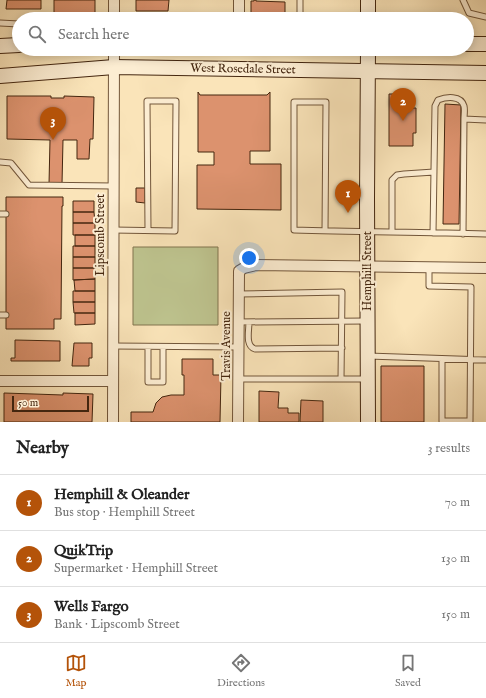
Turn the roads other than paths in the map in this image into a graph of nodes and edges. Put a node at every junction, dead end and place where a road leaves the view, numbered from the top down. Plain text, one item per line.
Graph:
1 (114, 0) edge
2 (239, 0) edge
3 (300, 0) edge
4 (368, 0) edge
5 (463, 0) edge
6 (114, 12) edge
7 (239, 12) edge
8 (300, 12) edge
9 (368, 12) edge
10 (469, 12) edge
11 (474, 14) edge
12 (486, 16) edge
13 (0, 23) edge
14 (12, 24) edge
15 (474, 44) edge
16 (486, 44) edge
17 (12, 45) edge
18 (0, 46) edge
19 (114, 56) edge
20 (368, 56) edge
21 (114, 67) junction
22 (368, 71) junction
23 (486, 73) edge
24 (0, 76) edge
25 (464, 119) junction
26 (486, 120) edge
27 (0, 162) edge
28 (434, 172) junction
29 (113, 186) junction
30 (113, 230) junction
31 (148, 230) junction
32 (325, 231) junction
33 (367, 232) junction
34 (392, 232) junction
35 (433, 233) junction
36 (463, 234) junction
37 (486, 234) edge
38 (367, 266) junction
39 (429, 267) junction
40 (486, 268) edge
41 (239, 294) junction
42 (342, 321) junction
43 (367, 321) junction
44 (244, 322) junction
45 (112, 346) junction
46 (148, 346) junction
47 (163, 346) junction
48 (239, 347) junction
49 (342, 348) junction
50 (367, 356) junction
51 (442, 359) junction
52 (470, 360) junction
53 (486, 360) edge
54 (239, 379) junction
55 (342, 379) junction
56 (368, 379) junction
57 (0, 381) edge
58 (112, 381) junction
59 (113, 422) edge
60 (238, 422) edge
61 (368, 422) edge

1 - 6 street
2 - 7 street
3 - 8 lane
4 - 9 main road
5 - 10 lane
11 - 12 lane
13 - 14 lane
15 - 16 main road
17 - 18 main road
19 - 21 street, Lipscomb Street
20 - 22 main road, Hemphill Street
21 - 22 main road, West Rosedale Street
21 - 24 main road, West Rosedale Street
21 - 29 street, Lipscomb Street
22 - 23 main road, West Rosedale Street
22 - 33 main road, Hemphill Street
25 - 26 lane
25 - 28 lane
25 - 36 lane
27 - 29 lane
28 - 34 lane
28 - 35 lane
29 - 30 street, Lipscomb Street
30 - 31 lane
30 - 45 street, Lipscomb Street
31 - 31 lane
32 - 32 lane
32 - 33 lane
33 - 34 lane
33 - 38 main road, Hemphill Street
34 - 35 lane
35 - 36 lane
36 - 37 lane
38 - 39 street
38 - 41 street, Travis Avenue
38 - 43 main road, Hemphill Street
39 - 40 street
39 - 52 lane
41 - 42 lane
41 - 44 street, Travis Avenue
42 - 43 lane
42 - 44 lane
42 - 49 lane
43 - 50 main road, Hemphill Street
44 - 48 street, Travis Avenue
44 - 49 lane
45 - 46 lane
45 - 58 street, Lipscomb Street
46 - 47 lane
46 - 47 lane
47 - 48 lane
48 - 54 street, Travis Avenue
49 - 55 lane
50 - 51 lane
50 - 56 main road, Hemphill Street
51 - 52 lane
51 - 52 lane
52 - 53 lane
54 - 55 lane
54 - 60 street, Travis Avenue
55 - 56 lane
56 - 61 main road, Hemphill Street
57 - 58 street
58 - 59 street, Lipscomb Street

